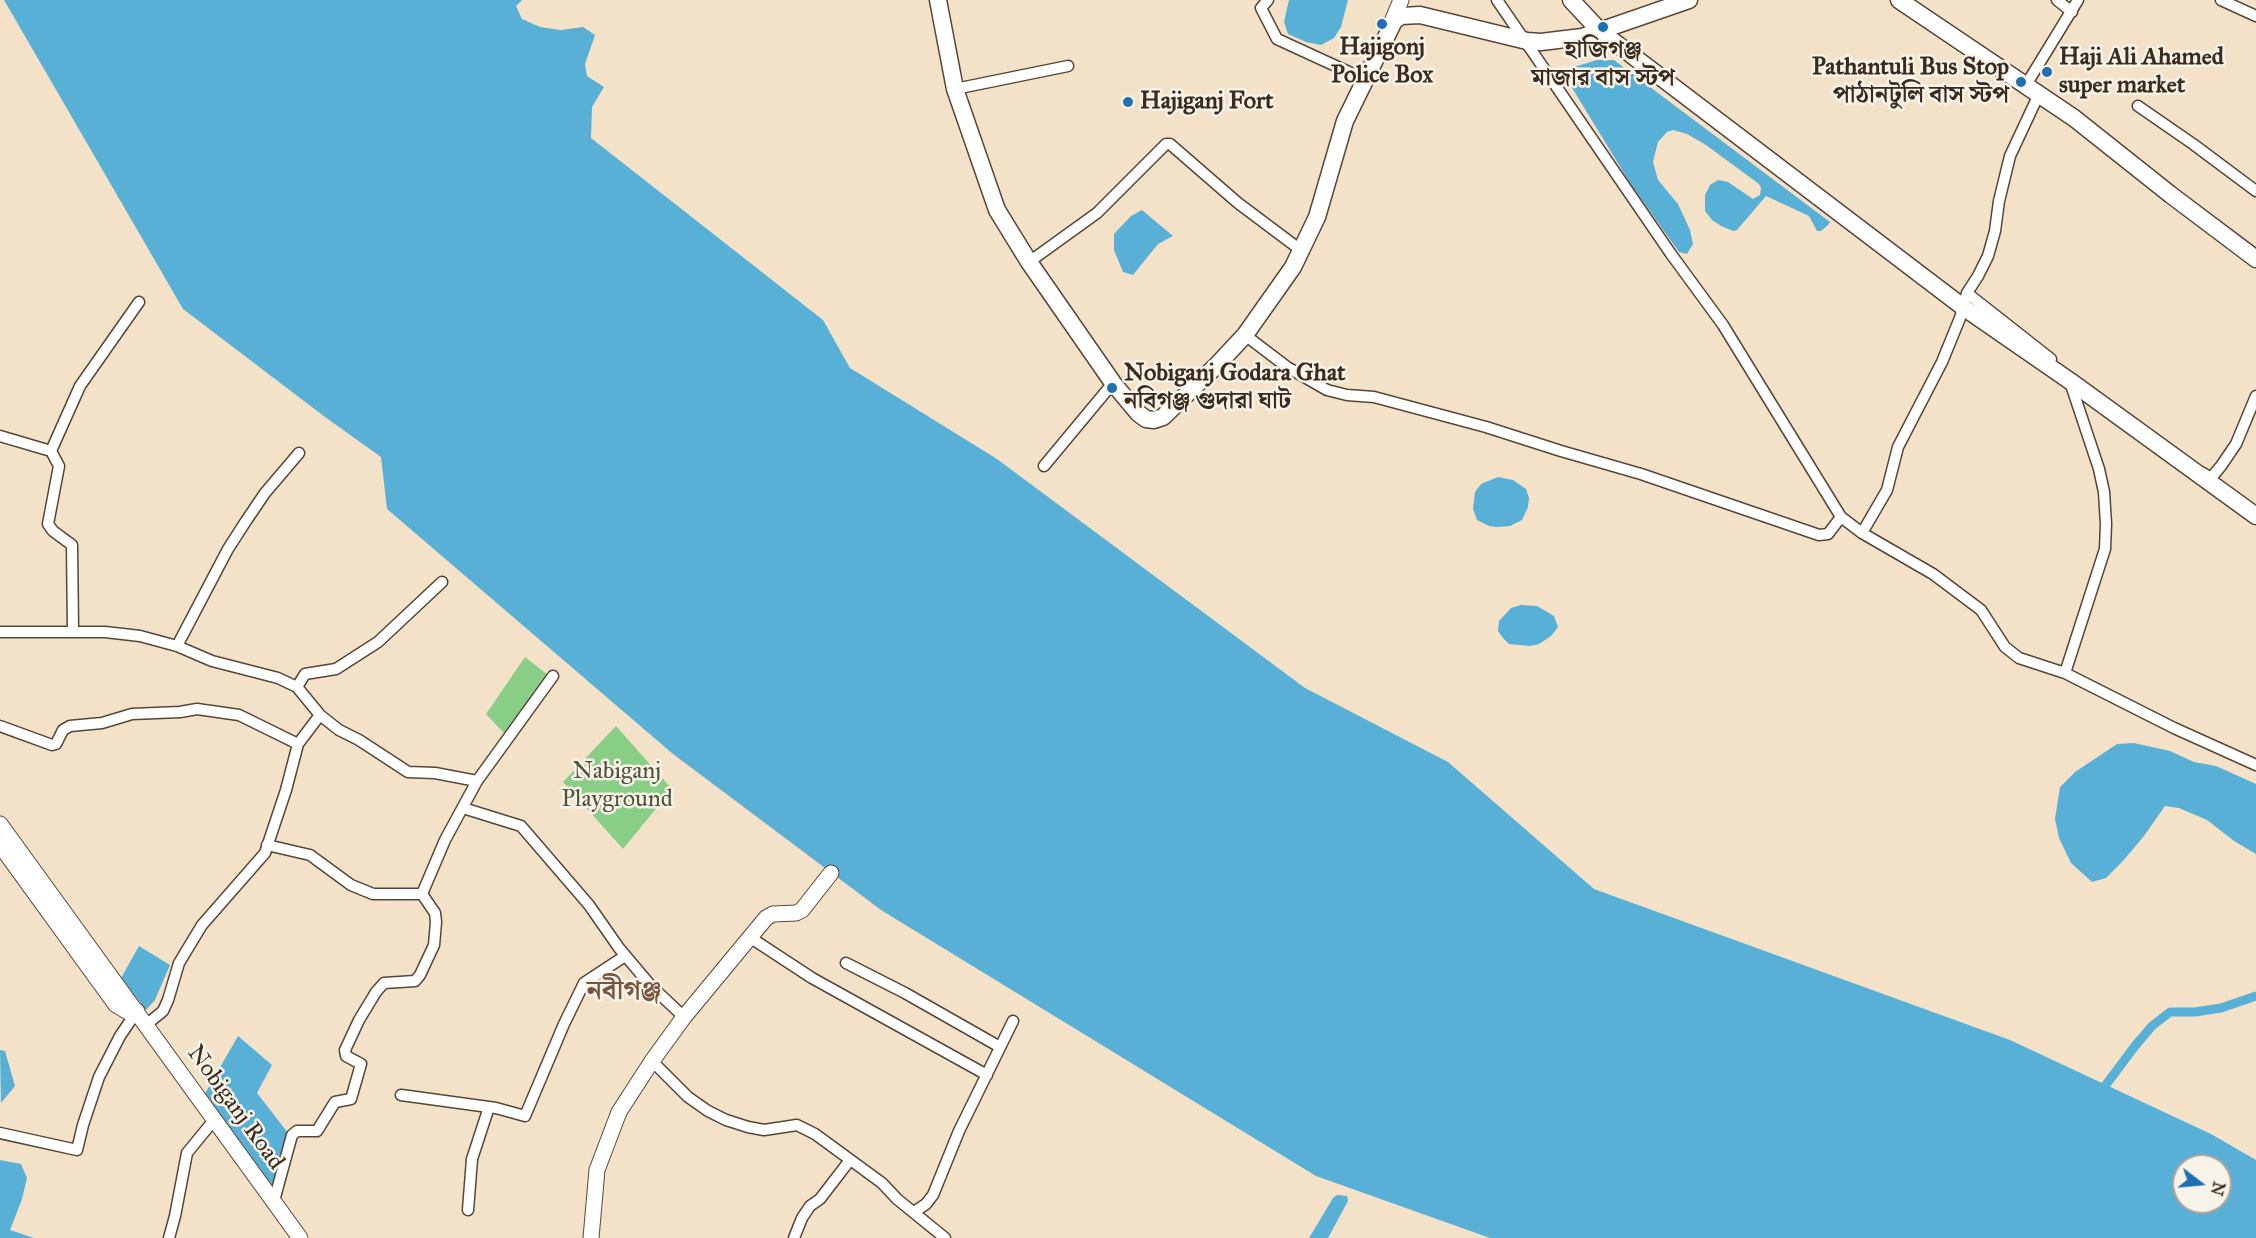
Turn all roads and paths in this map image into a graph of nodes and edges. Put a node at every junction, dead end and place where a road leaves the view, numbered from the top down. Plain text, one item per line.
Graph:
1 (938, 0) edge
2 (1268, 0) edge
3 (1401, 0) edge
4 (1497, 0) edge
5 (1571, 0) edge
6 (1689, 0) edge
7 (1899, 0) edge
8 (2057, 0) edge
9 (2078, 0) edge
10 (2221, 0) edge
11 (2072, 12) junction
12 (2256, 16) edge
13 (1391, 24) junction
14 (1600, 31) junction
15 (1527, 41) junction
16 (1068, 66) dead end
17 (1364, 79) junction
18 (955, 89) junction
19 (2033, 90) junction
20 (2138, 106) dead end
21 (2256, 191) edge
22 (1302, 251) junction
23 (2256, 259) edge
24 (1029, 262) junction
25 (1965, 300) junction
26 (139, 302) dead end
27 (1245, 335) junction
28 (2070, 381) junction
29 (1113, 382) junction
30 (2256, 396) edge
31 (0, 436) edge
32 (51, 451) junction
33 (299, 453) dead end
34 (1044, 466) dead end
35 (2256, 516) edge
36 (1841, 517) junction
37 (1862, 534) junction
38 (442, 582) dead end
39 (73, 631) junction
40 (0, 632) edge
41 (177, 646) junction
42 (2065, 673) junction
43 (553, 676) dead end
44 (297, 687) junction
45 (320, 715) junction
46 (0, 726) edge
47 (298, 744) junction
48 (2256, 765) edge
49 (477, 781) junction
50 (463, 808) junction
51 (0, 824) edge
52 (267, 844) junction
53 (0, 845) edge
54 (831, 873) dead end
55 (422, 894) junction
56 (751, 938) junction
57 (626, 957) junction
58 (846, 963) dead end
59 (136, 1011) junction
60 (684, 1017) junction
61 (1013, 1021) dead end
62 (147, 1025) junction
63 (1000, 1047) junction
64 (652, 1061) junction
65 (987, 1075) junction
66 (402, 1095) dead end
67 (489, 1107) junction
68 (214, 1120) junction
69 (0, 1133) edge
70 (850, 1160) junction
71 (274, 1201) junction
72 (468, 1210) dead end
73 (914, 1212) junction
74 (298, 1236) edge
75 (940, 1236) edge
76 (169, 1238) edge
77 (591, 1238) edge
78 (794, 1238) edge

1 - 18 main road
2 - 17 street
3 - 13 main road
4 - 15 street
5 - 14 main road
6 - 14 main road
7 - 19 main road
8 - 11 street
9 - 11 street
10 - 12 street
11 - 19 street
13 - 15 main road
13 - 17 main road
14 - 15 main road
14 - 25 main road
15 - 36 street
16 - 18 street
17 - 22 main road
18 - 24 main road
19 - 23 main road
19 - 25 street
20 - 21 street
22 - 24 street
22 - 27 main road
24 - 29 main road
25 - 28 main road
25 - 30 street
25 - 37 street
26 - 32 street
27 - 29 main road
27 - 36 street
28 - 35 main road
28 - 42 street
29 - 34 street
31 - 32 street
32 - 39 street
33 - 41 street
36 - 37 street
37 - 42 street
38 - 44 street
39 - 40 street
39 - 41 street
41 - 44 street
42 - 48 street
43 - 49 street
44 - 45 street
45 - 47 street
45 - 49 street
46 - 47 street
47 - 52 street
49 - 50 street
50 - 55 street
50 - 57 street
51 - 59 main road, Nobiganj Road
52 - 55 street
52 - 62 street
53 - 59 main road, Nobiganj Road
54 - 56 main road
55 - 71 street
56 - 60 main road
56 - 65 street
57 - 60 street
57 - 67 street
58 - 63 street
59 - 62 main road, Nobiganj Road
59 - 69 street
60 - 64 main road
61 - 63 street
62 - 68 main road, Nobiganj Road
63 - 65 street
64 - 70 street
64 - 77 main road
65 - 73 street
66 - 67 street
67 - 72 street
68 - 71 main road, Nobiganj Road
68 - 76 street
70 - 73 street
70 - 78 street
71 - 74 main road, Nobiganj Road
73 - 75 street

